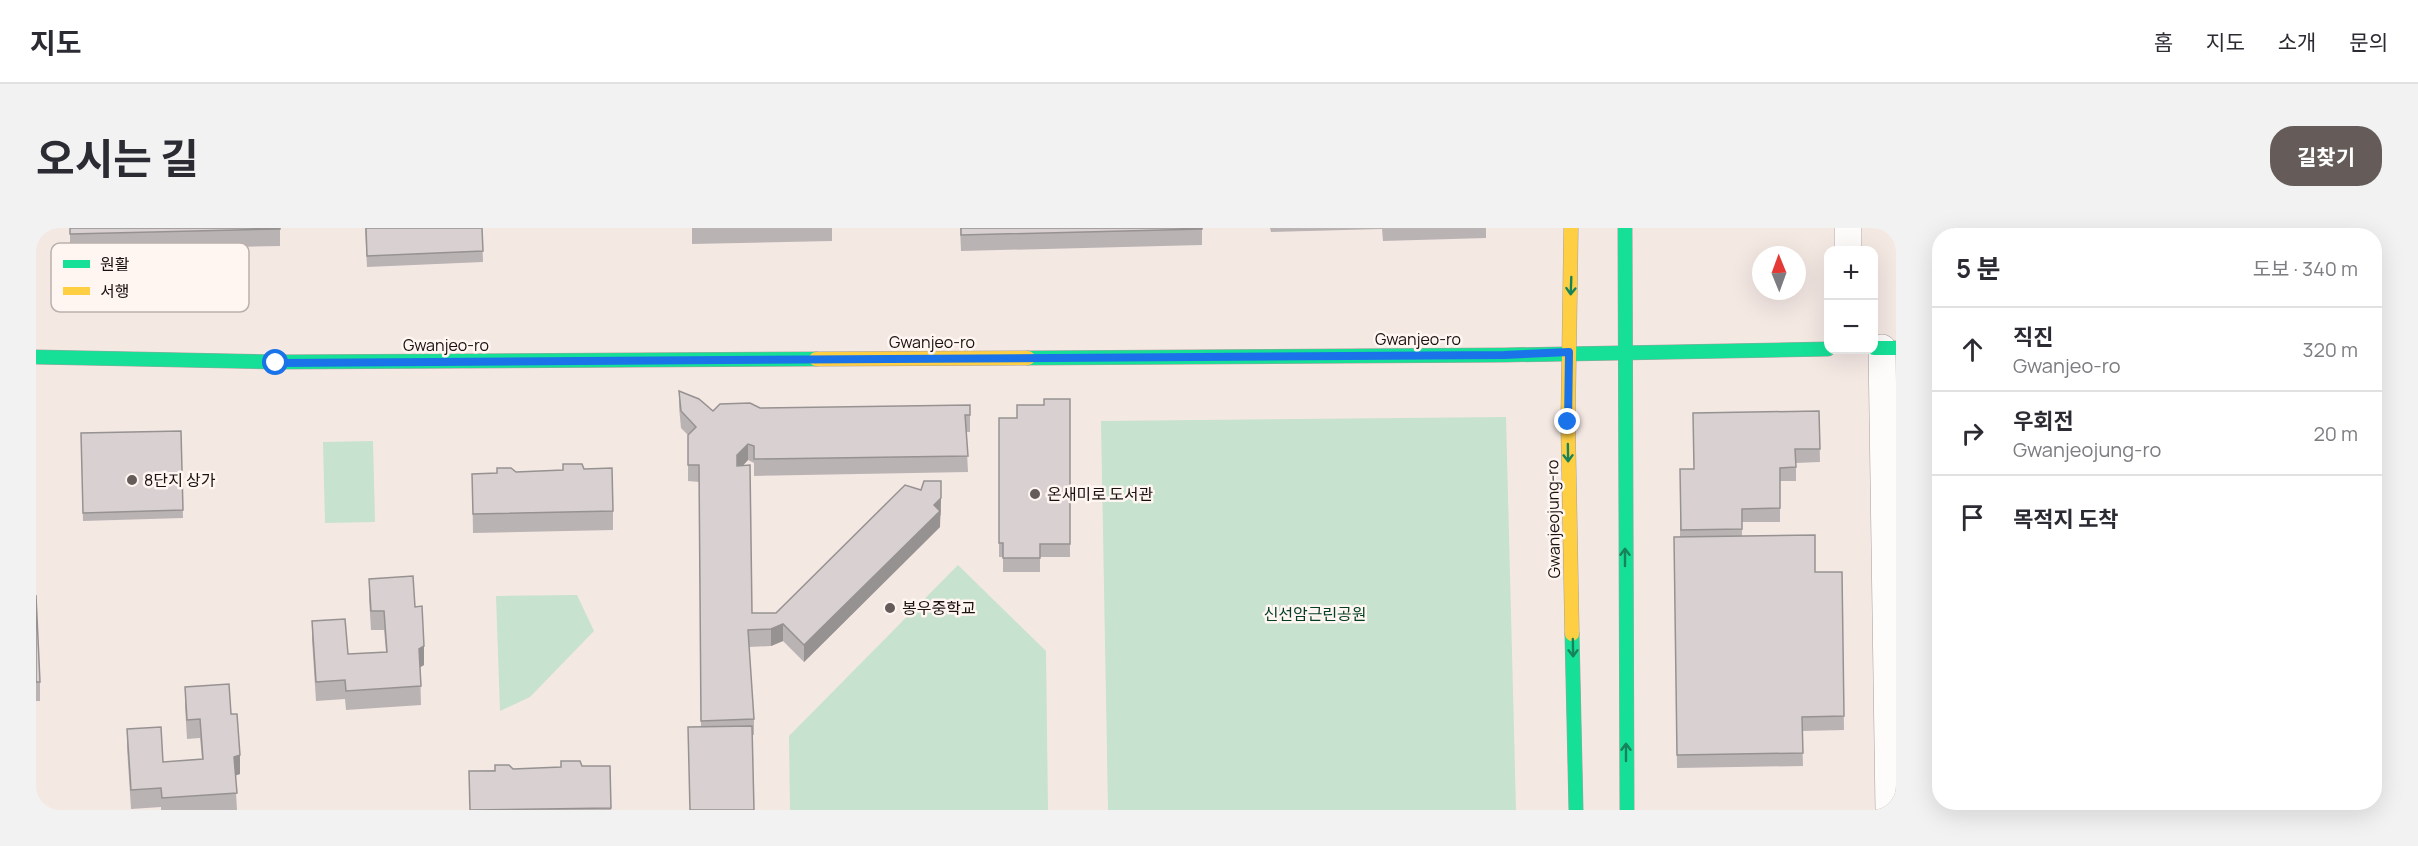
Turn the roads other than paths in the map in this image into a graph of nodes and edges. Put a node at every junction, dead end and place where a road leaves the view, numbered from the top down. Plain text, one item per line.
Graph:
1 (1571, 228) edge
2 (1625, 228) edge
3 (1848, 228) edge
4 (1848, 246) edge
5 (1884, 348) edge
6 (1824, 349) edge
7 (1569, 352) junction
8 (1626, 352) junction
9 (36, 357) edge
10 (1576, 810) edge
11 (1627, 810) edge
12 (1889, 810) edge

1 -> 7 street, Gwanjeojung-ro
2 - 8 street
3 - 4 street
5 - 12 street
6 - 8 street, Gwanjeo-ro
7 - 8 street, Gwanjeo-ro
7 - 9 street, Gwanjeo-ro
7 -> 10 street, Gwanjeojung-ro
11 -> 8 street

